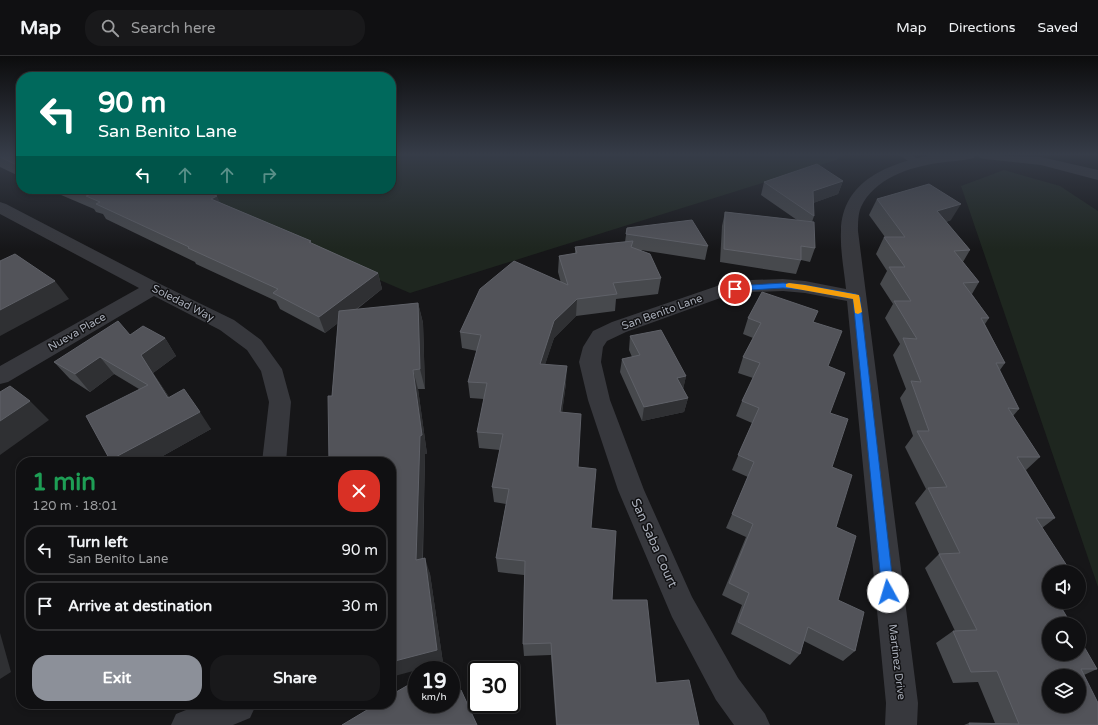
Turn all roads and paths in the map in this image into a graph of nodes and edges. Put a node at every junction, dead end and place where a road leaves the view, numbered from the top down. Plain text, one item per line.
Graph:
1 (868, 186) edge
2 (0, 207) edge
3 (154, 288) junction
4 (856, 297) junction
5 (593, 346) joint
6 (0, 376) edge
7 (274, 457) edge
8 (239, 712) edge
9 (187, 725) edge
10 (754, 725) edge
11 (901, 725) edge

1 - 4 street, Martinez Drive
2 - 3 street, Soledad Way
3 - 6 street, Nueva Place
3 - 7 street, Soledad Way
4 - 5 street, San Benito Lane
4 - 11 street, Martinez Drive
5 - 10 street, San Saba Court
8 - 9 street

